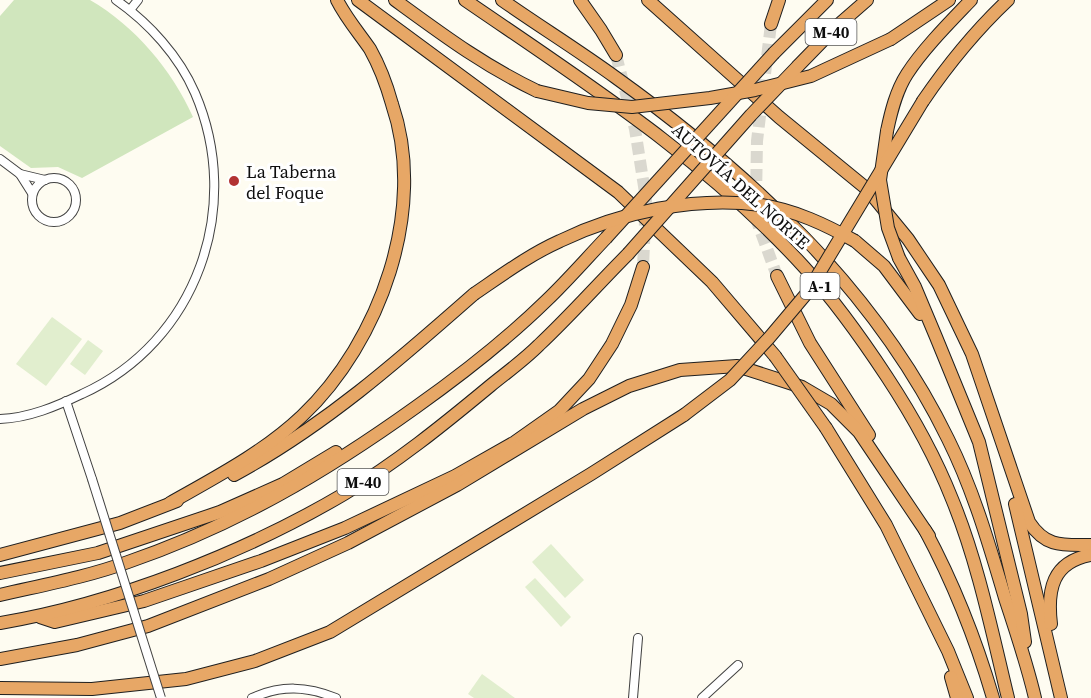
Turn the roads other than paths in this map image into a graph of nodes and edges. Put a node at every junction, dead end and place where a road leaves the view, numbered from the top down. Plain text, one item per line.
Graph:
1 (117, 0) edge
2 (138, 0) edge
3 (337, 0) edge
4 (358, 0) edge
5 (395, 0) edge
6 (465, 0) edge
7 (502, 0) edge
8 (580, 0) edge
9 (648, 0) edge
10 (778, 0) edge
11 (827, 0) edge
12 (867, 0) edge
13 (949, 0) edge
14 (971, 0) edge
15 (1008, 0) edge
16 (130, 10) junction
17 (771, 24) tunnel mouth
18 (616, 55) tunnel mouth
19 (0, 159) edge
20 (20, 174) junction
21 (45, 180) junction
22 (32, 193) junction
23 (643, 267) tunnel mouth
24 (777, 276) tunnel mouth
25 (936, 337) junction
26 (66, 401) junction
27 (0, 419) edge
28 (378, 434) junction
29 (1000, 438) junction
30 (170, 504) junction
31 (928, 536) junction
32 (1091, 545) edge
33 (0, 555) edge
34 (1091, 555) edge
35 (0, 573) edge
36 (0, 595) edge
37 (40, 617) junction
38 (0, 624) edge
39 (934, 624) junction
40 (638, 638) dead end
41 (0, 659) edge
42 (1027, 664) junction
43 (738, 665) dead end
44 (1056, 676) junction
45 (0, 688) edge
46 (161, 698) edge
47 (252, 698) edge
48 (336, 698) edge
49 (633, 698) edge
50 (702, 698) edge
51 (957, 698) edge
52 (967, 698) edge
53 (993, 698) edge
54 (1008, 698) edge
55 (1035, 698) edge
56 (1061, 698) edge

1 - 16 street
2 - 16 street
3 - 30 highway
4 - 39 highway, bridge
5 - 13 highway, bridge
6 - 54 highway, AUTOVÍA DEL NORTE / A-1
7 - 42 highway, AUTOVÍA DEL NORTE / A-1
8 - 18 highway
9 - 29 highway
10 - 17 highway
11 - 28 highway, M-40, bridge
12 - 37 highway, M-40, bridge
14 - 25 highway, bridge
15 - 45 highway, bridge
16 - 26 street
19 - 20 street
20 - 21 street
20 - 22 street
21 - 22 street
21 - 22 street
23 - 37 highway
24 - 31 highway
25 - 30 highway, bridge
25 - 42 highway
26 - 27 street
26 - 46 street, bridge
28 - 35 highway
28 - 36 highway, M-40
29 - 32 highway
29 - 44 highway
30 - 33 highway
31 - 41 highway
31 - 53 highway
34 - 44 highway
37 - 38 highway, M-40
39 - 51 highway
39 - 52 highway
40 - 49 street
42 - 55 highway, AUTOVÍA DEL NORTE / A-1
43 - 50 street
44 - 56 highway
47 - 48 street

